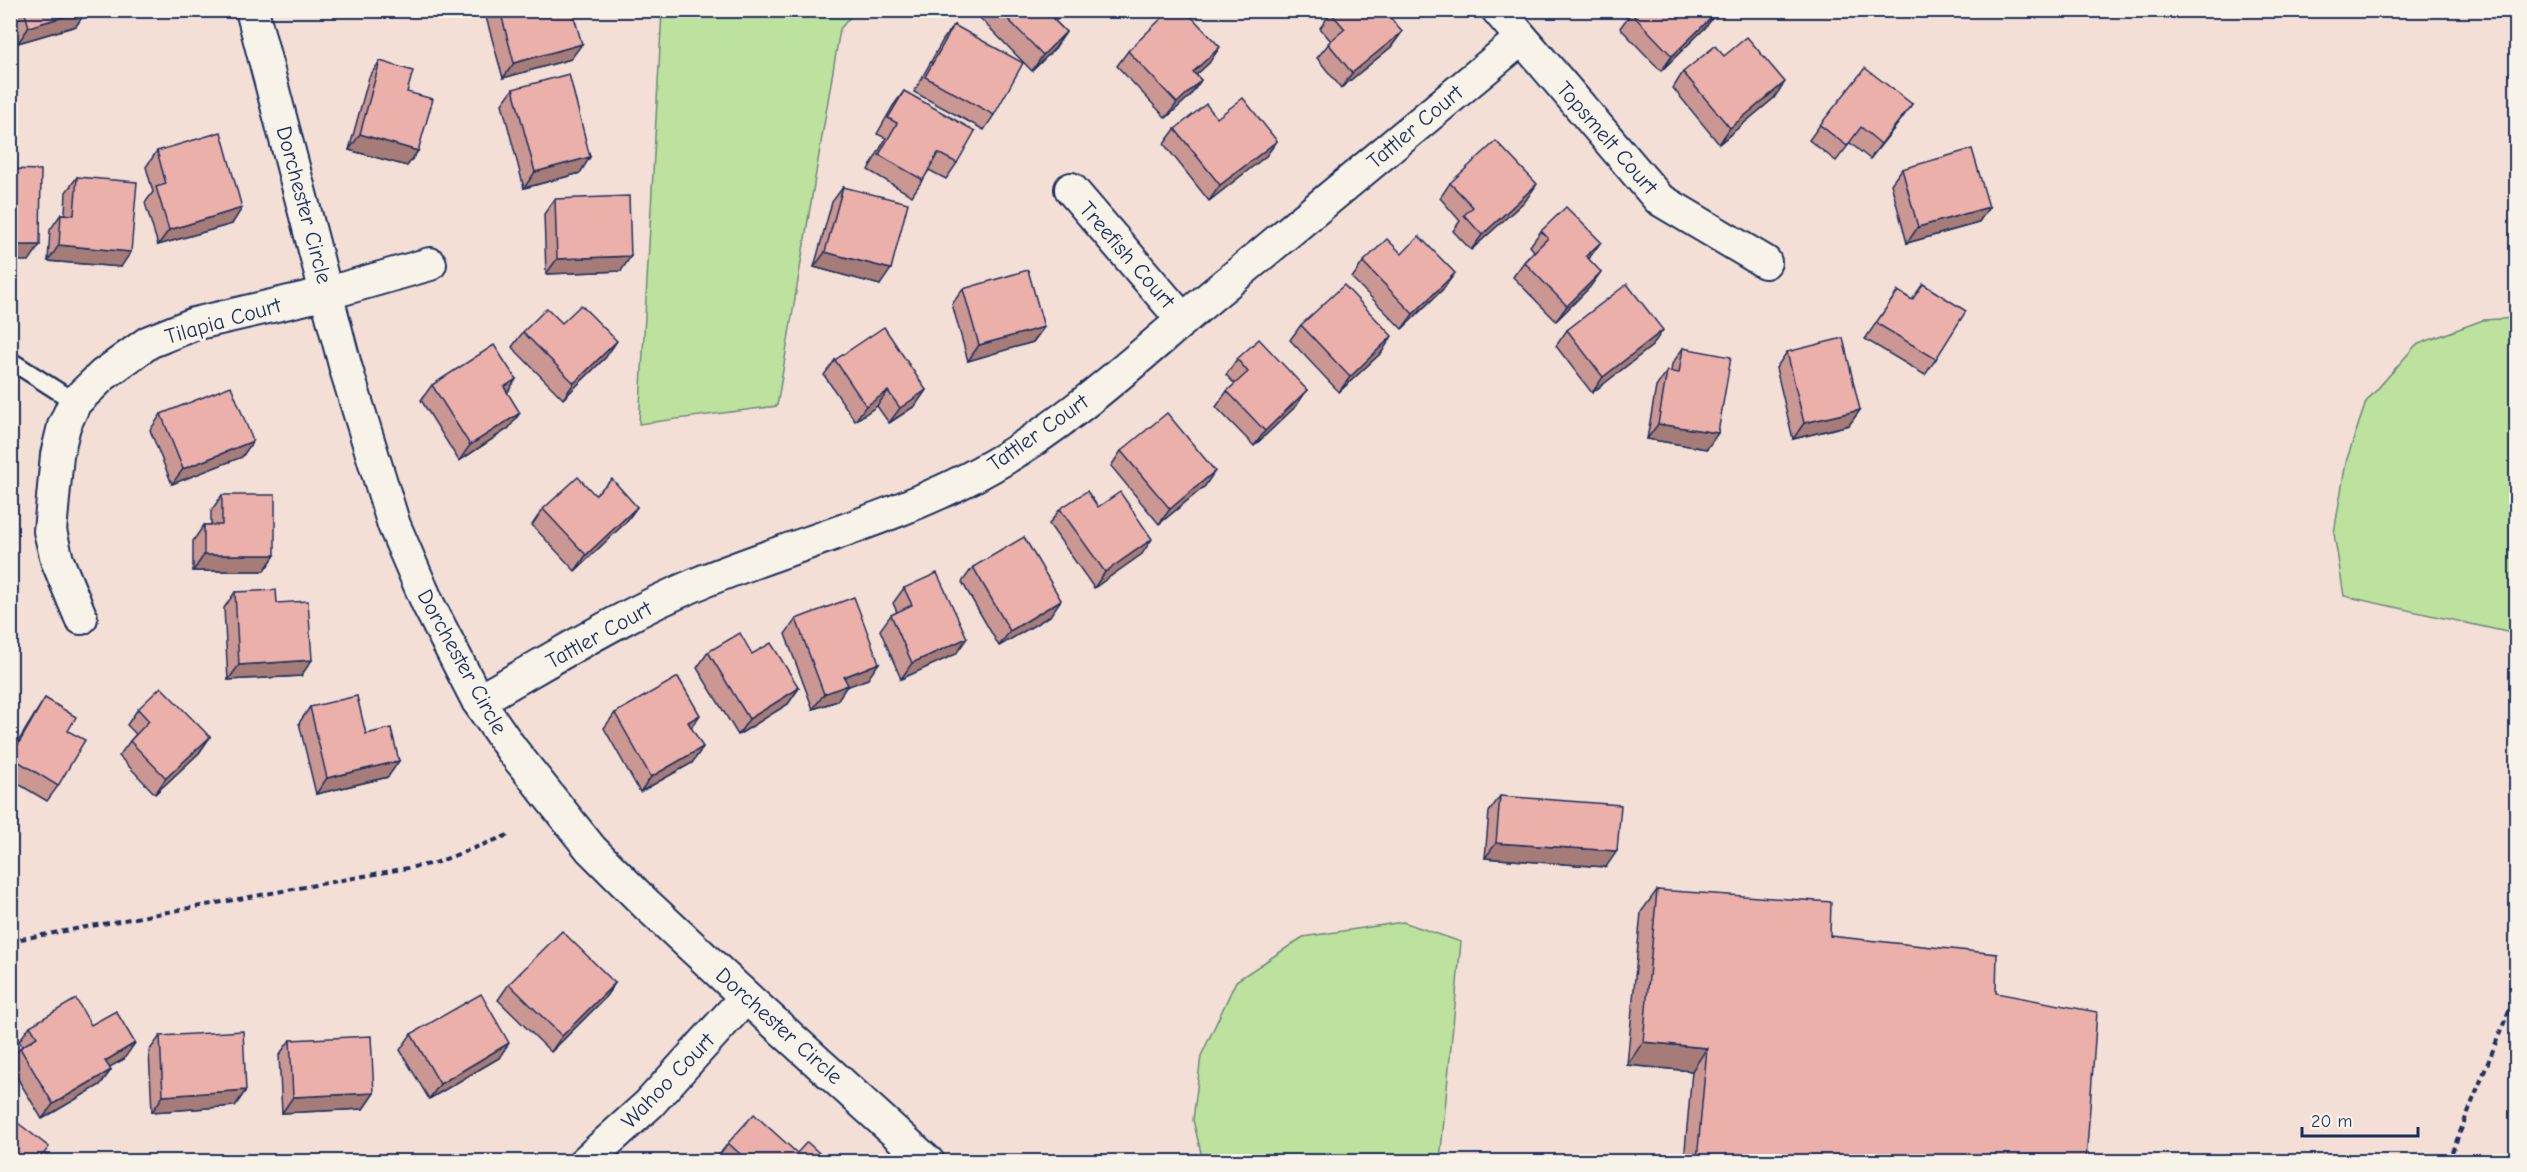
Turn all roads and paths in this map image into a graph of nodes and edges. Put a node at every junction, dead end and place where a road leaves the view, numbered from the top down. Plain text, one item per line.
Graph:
1 (252, 10) edge
2 (1498, 10) edge
3 (1521, 39) junction
4 (1071, 189) dead end
5 (1765, 262) dead end
6 (430, 264) dead end
7 (328, 293) junction
8 (1183, 320) junction
9 (10, 361) edge
10 (75, 402) junction
11 (81, 618) dead end
12 (478, 701) junction
13 (511, 834) dead end
14 (10, 940) edge
15 (2517, 993) edge
16 (746, 997) junction
17 (585, 1161) edge
18 (928, 1161) edge
19 (2448, 1161) edge

1 - 7 street, Dorchester Circle
2 - 3 street, Topsmelt Court
3 - 5 street, Topsmelt Court
3 - 8 street, Tattler Court
4 - 8 street, Treefish Court
6 - 7 street, Tilapia Court
7 - 10 street, Tilapia Court
7 - 12 street, Dorchester Circle
8 - 12 street, Tattler Court
9 - 10 lane
10 - 11 street, Tilapia Court
12 - 16 street, Dorchester Circle
13 - 14 path
15 - 19 path
16 - 17 street, Wahoo Court
16 - 18 street, Dorchester Circle

